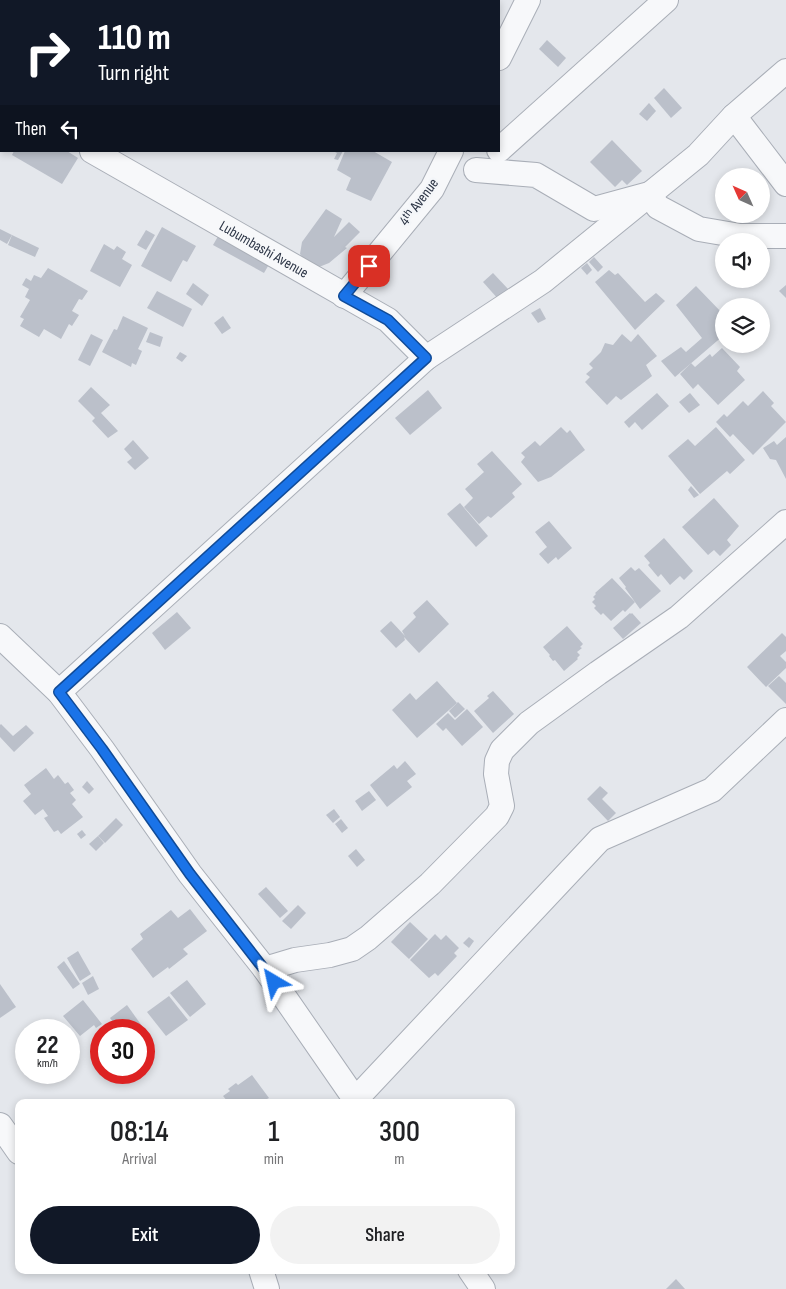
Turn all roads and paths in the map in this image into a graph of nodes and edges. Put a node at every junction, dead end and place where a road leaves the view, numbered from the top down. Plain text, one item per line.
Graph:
1 (528, 0) edge
2 (666, 0) edge
3 (500, 56) edge
4 (786, 71) edge
5 (734, 116) junction
6 (500, 148) edge
7 (94, 152) edge
8 (450, 152) edge
9 (496, 152) edge
10 (476, 170) junction
11 (786, 184) edge
12 (432, 189) junction
13 (649, 194) junction
14 (786, 236) edge
15 (344, 296) junction
16 (426, 358) junction
17 (786, 522) edge
18 (0, 636) edge
19 (59, 692) junction
20 (786, 720) edge
21 (265, 969) junction
22 (355, 1099) edge
23 (358, 1099) edge
24 (0, 1125) edge
25 (15, 1146) edge
26 (262, 1274) edge
27 (473, 1274) edge
28 (267, 1289) edge
29 (483, 1289) edge

1 - 3 street
2 - 6 street
4 - 5 street
5 - 11 street
5 - 13 street
7 - 15 street, Lubumbashi Avenue
8 - 12 street, 4ᵗʰ Avenue
9 - 10 street
10 - 12 street
10 - 13 street
12 - 15 street, 4ᵗʰ Avenue
13 - 14 street
13 - 16 street
15 - 16 street, Lubumbashi Avenue
16 - 19 street
17 - 21 street
18 - 19 street
19 - 21 street
20 - 23 street
21 - 22 street
24 - 25 street
26 - 28 street
27 - 29 street

